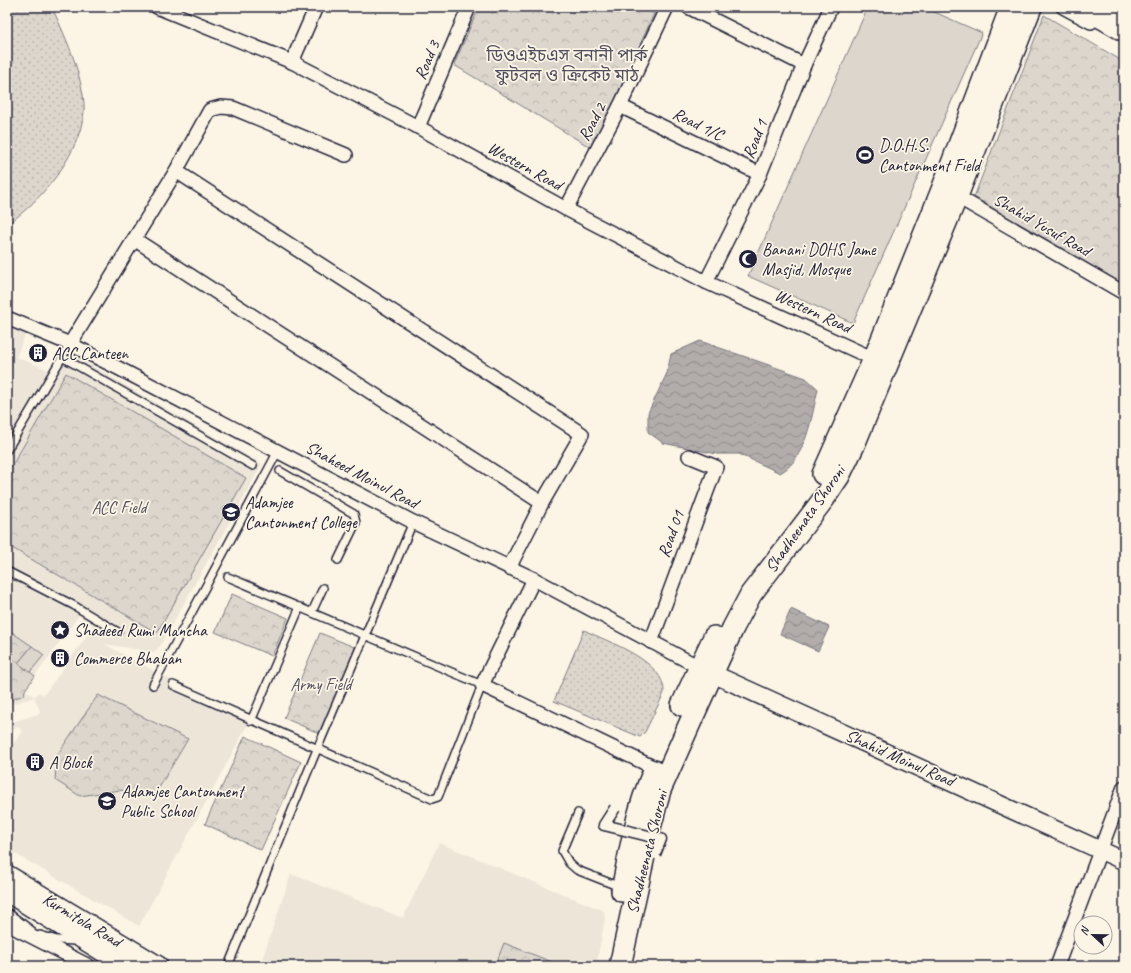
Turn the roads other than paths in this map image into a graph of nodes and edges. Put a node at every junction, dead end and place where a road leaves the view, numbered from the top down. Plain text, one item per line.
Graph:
1 (316, 7) edge
2 (469, 7) edge
3 (667, 7) edge
4 (688, 7) edge
5 (831, 7) edge
6 (1011, 7) edge
7 (1031, 7) edge
8 (1063, 7) edge
9 (1084, 7) edge
10 (1120, 7) edge
11 (163, 8) edge
12 (1124, 10) edge
13 (1124, 30) edge
14 (1124, 41) edge
15 (292, 62) junction
16 (804, 65) junction
17 (620, 106) junction
18 (418, 127) junction
19 (346, 155) dead end
20 (176, 171) junction
21 (760, 174) junction
22 (950, 193) junction
23 (566, 209) junction
24 (134, 239) junction
25 (706, 282) junction
26 (1124, 293) edge
27 (7, 318) edge
28 (70, 344) junction
29 (62, 357) junction
30 (874, 359) junction
31 (7, 450) edge
32 (278, 451) junction
33 (689, 456) dead end
34 (253, 466) dead end
35 (280, 471) dead end
36 (542, 503) junction
37 (413, 522) junction
38 (338, 560) dead end
39 (509, 568) junction
40 (7, 571) edge
41 (228, 577) dead end
42 (534, 579) junction
43 (324, 588) dead end
44 (300, 606) junction
45 (312, 612) junction
46 (118, 632) dead end
47 (365, 635) junction
48 (651, 642) junction
49 (706, 671) junction
50 (173, 684) dead end
51 (482, 685) junction
52 (153, 686) dead end
53 (251, 721) junction
54 (318, 747) junction
55 (655, 768) junction
56 (1124, 787) edge
57 (615, 808) dead end
58 (578, 813) dead end
59 (1100, 849) junction
60 (655, 854) dead end
61 (1124, 861) edge
62 (7, 875) edge
63 (622, 888) junction
64 (7, 892) edge
65 (7, 912) edge
66 (7, 924) edge
67 (96, 948) junction
68 (89, 966) edge
69 (126, 966) edge
70 (158, 966) edge
71 (228, 966) edge
72 (607, 966) edge
73 (620, 966) edge
74 (1057, 966) edge

1 - 15 street
2 - 18 street, Road 3
3 - 17 street, Road 2
4 - 16 street
5 - 16 street, Road 1
6 - 22 main road, Shadheenata Shoroni
7 - 22 main road, Shadheenata Shoroni
8 - 14 street
9 - 13 highway
10 - 12 highway
11 - 15 street, Western Road
15 - 18 street, Western Road
16 - 21 street, Road 1
17 - 21 street, Road 1/C
17 - 23 street, Road 2
18 - 23 street, Western Road
19 - 20 street
20 - 24 street
20 - 36 street
21 - 25 street, Road 1
22 - 26 street, Shahid Yusuf Road
22 - 30 main road, Shadheenata Shoroni
22 - 49 main road, Shadheenata Shoroni
23 - 25 street, Western Road
24 - 28 street
24 - 36 street
25 - 30 street, Western Road
27 - 28 street, Shaheed Moinul Road
28 - 29 lane
28 - 32 street, Shaheed Moinul Road
29 - 31 lane
29 - 34 lane
30 - 49 main road, Shadheenata Shoroni
32 - 37 street, Shaheed Moinul Road
32 - 52 lane
33 - 48 street, Road 01
35 - 38 lane
36 - 39 street
37 - 39 street, Shaheed Moinul Road
37 - 47 lane
39 - 42 street, Shaheed Moinul Road
40 - 46 lane
41 - 44 lane
42 - 48 street, Shaheed Moinul Road
42 - 51 street
43 - 45 lane
44 - 45 lane
44 - 53 lane
45 - 47 lane
47 - 51 lane
47 - 54 lane
48 - 49 street, Shaheed Moinul Road
49 - 55 main road, Shadheenata Shoroni
49 - 59 street, Shahid Moinul Road
49 - 73 main road, Shadheenata Shoroni
50 - 53 lane
51 - 54 lane
51 - 55 street
53 - 54 lane
54 - 71 lane
55 - 63 main road, Shadheenata Shoroni
56 - 59 street
57 - 60 street, bridge
58 - 63 lane
59 - 61 street, Shahid Moinul Road
59 - 74 street
62 - 70 main road, Kurmitola Road
63 - 72 main road, Shadheenata Shoroni
64 - 67 main road, Kurmitola Road
65 - 67 lane, Kurmitola Road
66 - 68 street
67 - 69 main road, Kurmitola Road

